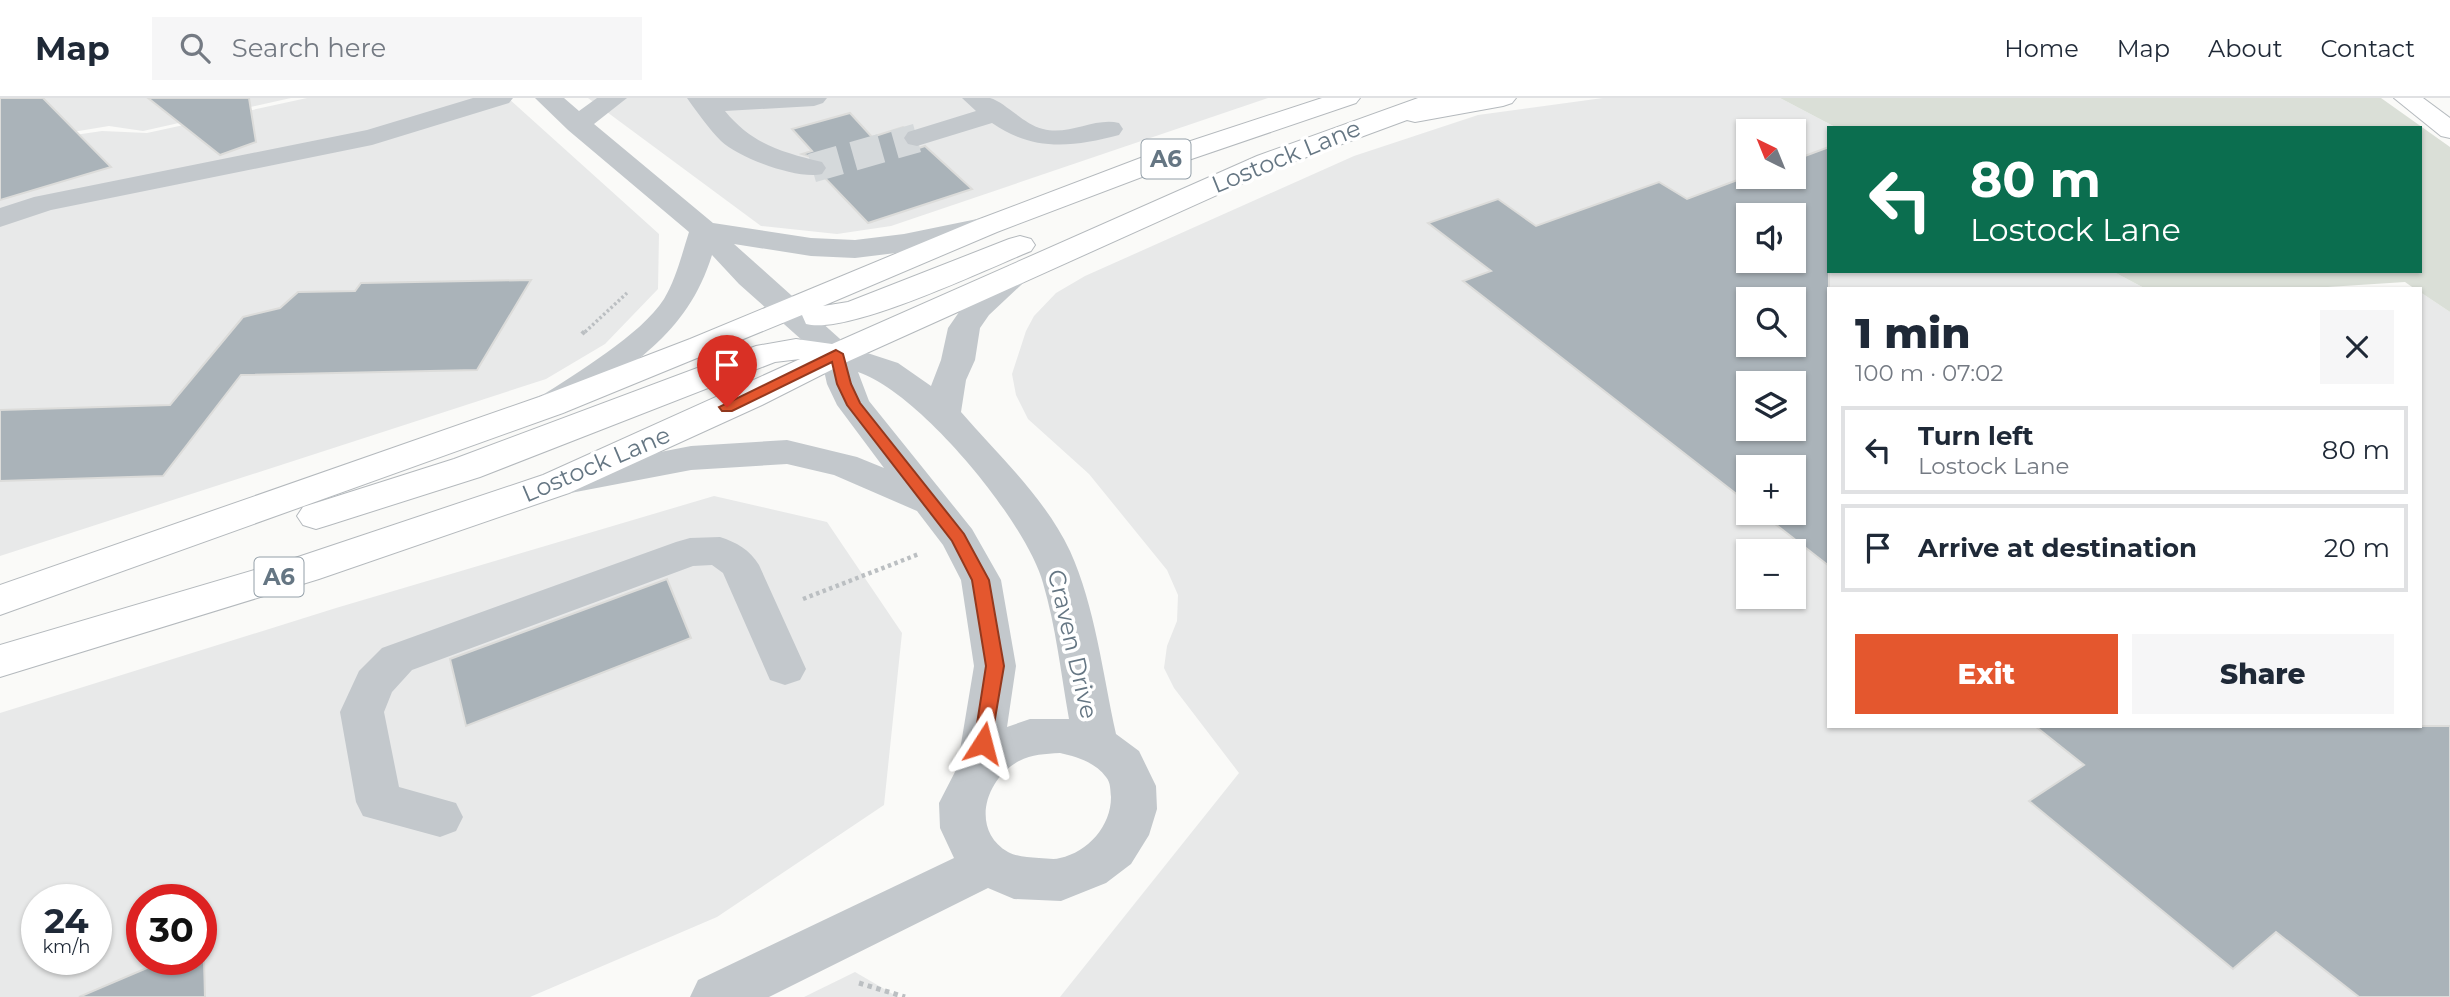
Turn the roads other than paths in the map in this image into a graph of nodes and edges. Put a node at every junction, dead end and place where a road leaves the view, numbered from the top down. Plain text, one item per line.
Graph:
1 (500, 98) edge
2 (548, 98) edge
3 (614, 98) edge
4 (814, 98) edge
5 (1347, 98) edge
6 (1442, 98) edge
7 (1503, 98) edge
8 (2407, 98) edge
9 (702, 100) edge
10 (985, 106) edge
11 (1374, 122) junction
12 (576, 124) junction
13 (1110, 129) dead end
14 (2450, 130) edge
15 (917, 138) tunnel mouth
16 (1293, 150) junction
17 (812, 168) tunnel mouth
18 (0, 219) edge
19 (988, 226) junction
20 (704, 230) junction
21 (1021, 271) junction
22 (787, 310) junction
23 (836, 354) junction
24 (551, 405) junction
25 (943, 414) junction
26 (556, 484) junction
27 (931, 503) junction
28 (40, 588) junction
29 (0, 600) edge
30 (0, 661) edge
31 (785, 668) dead end
32 (1096, 743) junction
33 (979, 769) junction
34 (440, 817) dead end
35 (988, 865) junction
36 (716, 997) edge

1 - 18 street
2 - 12 street
3 - 12 street
4 - 9 street
5 - 19 main road, Lostock Lane / A6
6 - 11 main road, Lostock Lane / A6
7 - 11 main road
8 - 14 main road
9 - 17 street
10 - 13 street
10 - 15 street
11 - 16 main road, Lostock Lane / A6
12 - 20 street
16 - 21 main road, Lostock Lane / A6
16 - 22 main road
19 - 20 street
19 - 22 main road, Lostock Lane / A6
20 - 22 street
20 - 24 street
21 - 23 main road, Lostock Lane / A6
21 - 25 street
22 - 23 street
22 - 24 main road, Lostock Lane / A6
23 - 25 street, Craven Drive
23 - 26 main road, Lostock Lane / A6
23 - 27 street
23 - 28 main road
24 - 28 main road, Lostock Lane / A6
25 - 32 street, Craven Drive
26 - 27 street
26 - 30 main road, Lostock Lane / A6
27 - 33 street
28 - 29 main road, Lostock Lane / A6
31 - 34 street
32 - 33 street
32 - 35 street
33 - 35 street
35 - 36 street

